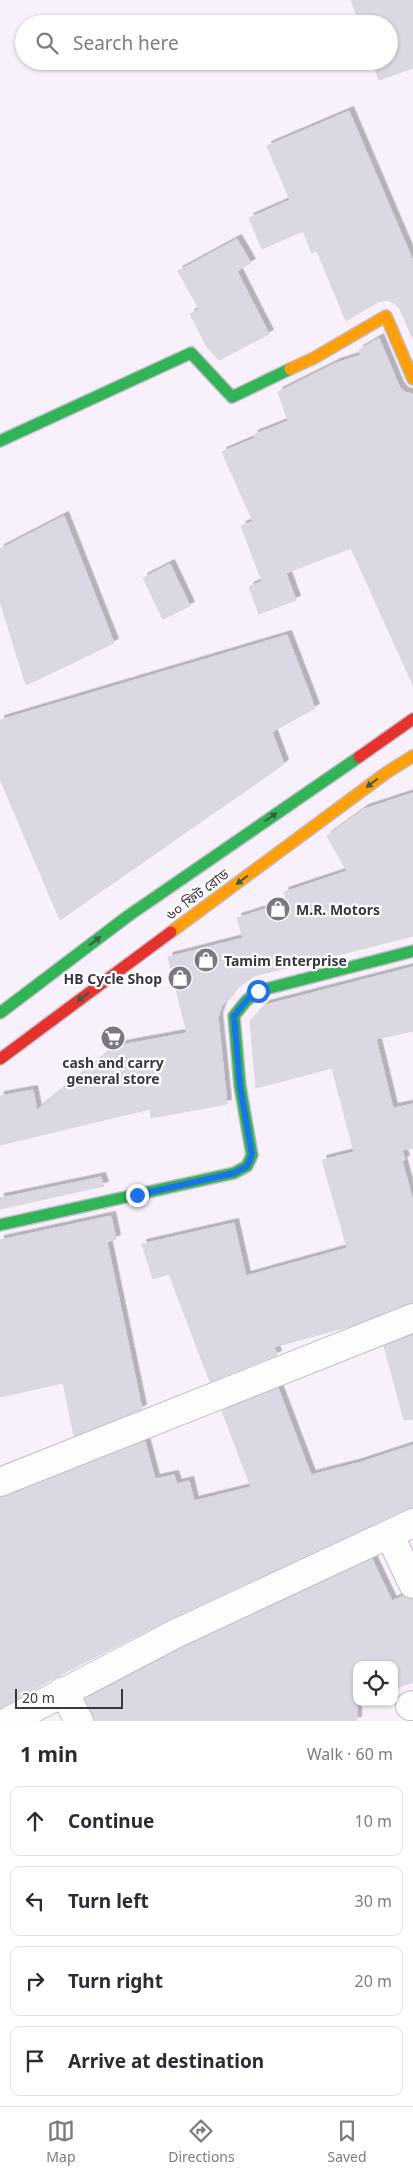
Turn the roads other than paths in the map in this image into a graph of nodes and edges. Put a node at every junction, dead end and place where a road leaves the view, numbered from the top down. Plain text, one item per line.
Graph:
1 (413, 379) edge
2 (0, 440) edge
3 (413, 719) edge
4 (413, 756) edge
5 (413, 951) edge
6 (0, 1013) edge
7 (0, 1059) edge
8 (0, 1225) edge
9 (413, 1318) edge
10 (0, 1482) edge
11 (401, 1528) edge
12 (413, 1584) edge
13 (63, 1692) junction
14 (9, 1721) edge
15 (79, 1721) edge

1 - 2 street
6 -> 3 street, ৬০ ফিট রোড
4 -> 7 street, ৬০ ফিট রোড
5 - 8 street
9 - 10 street
11 - 12 street
11 - 13 street
13 - 14 street
13 - 15 street

